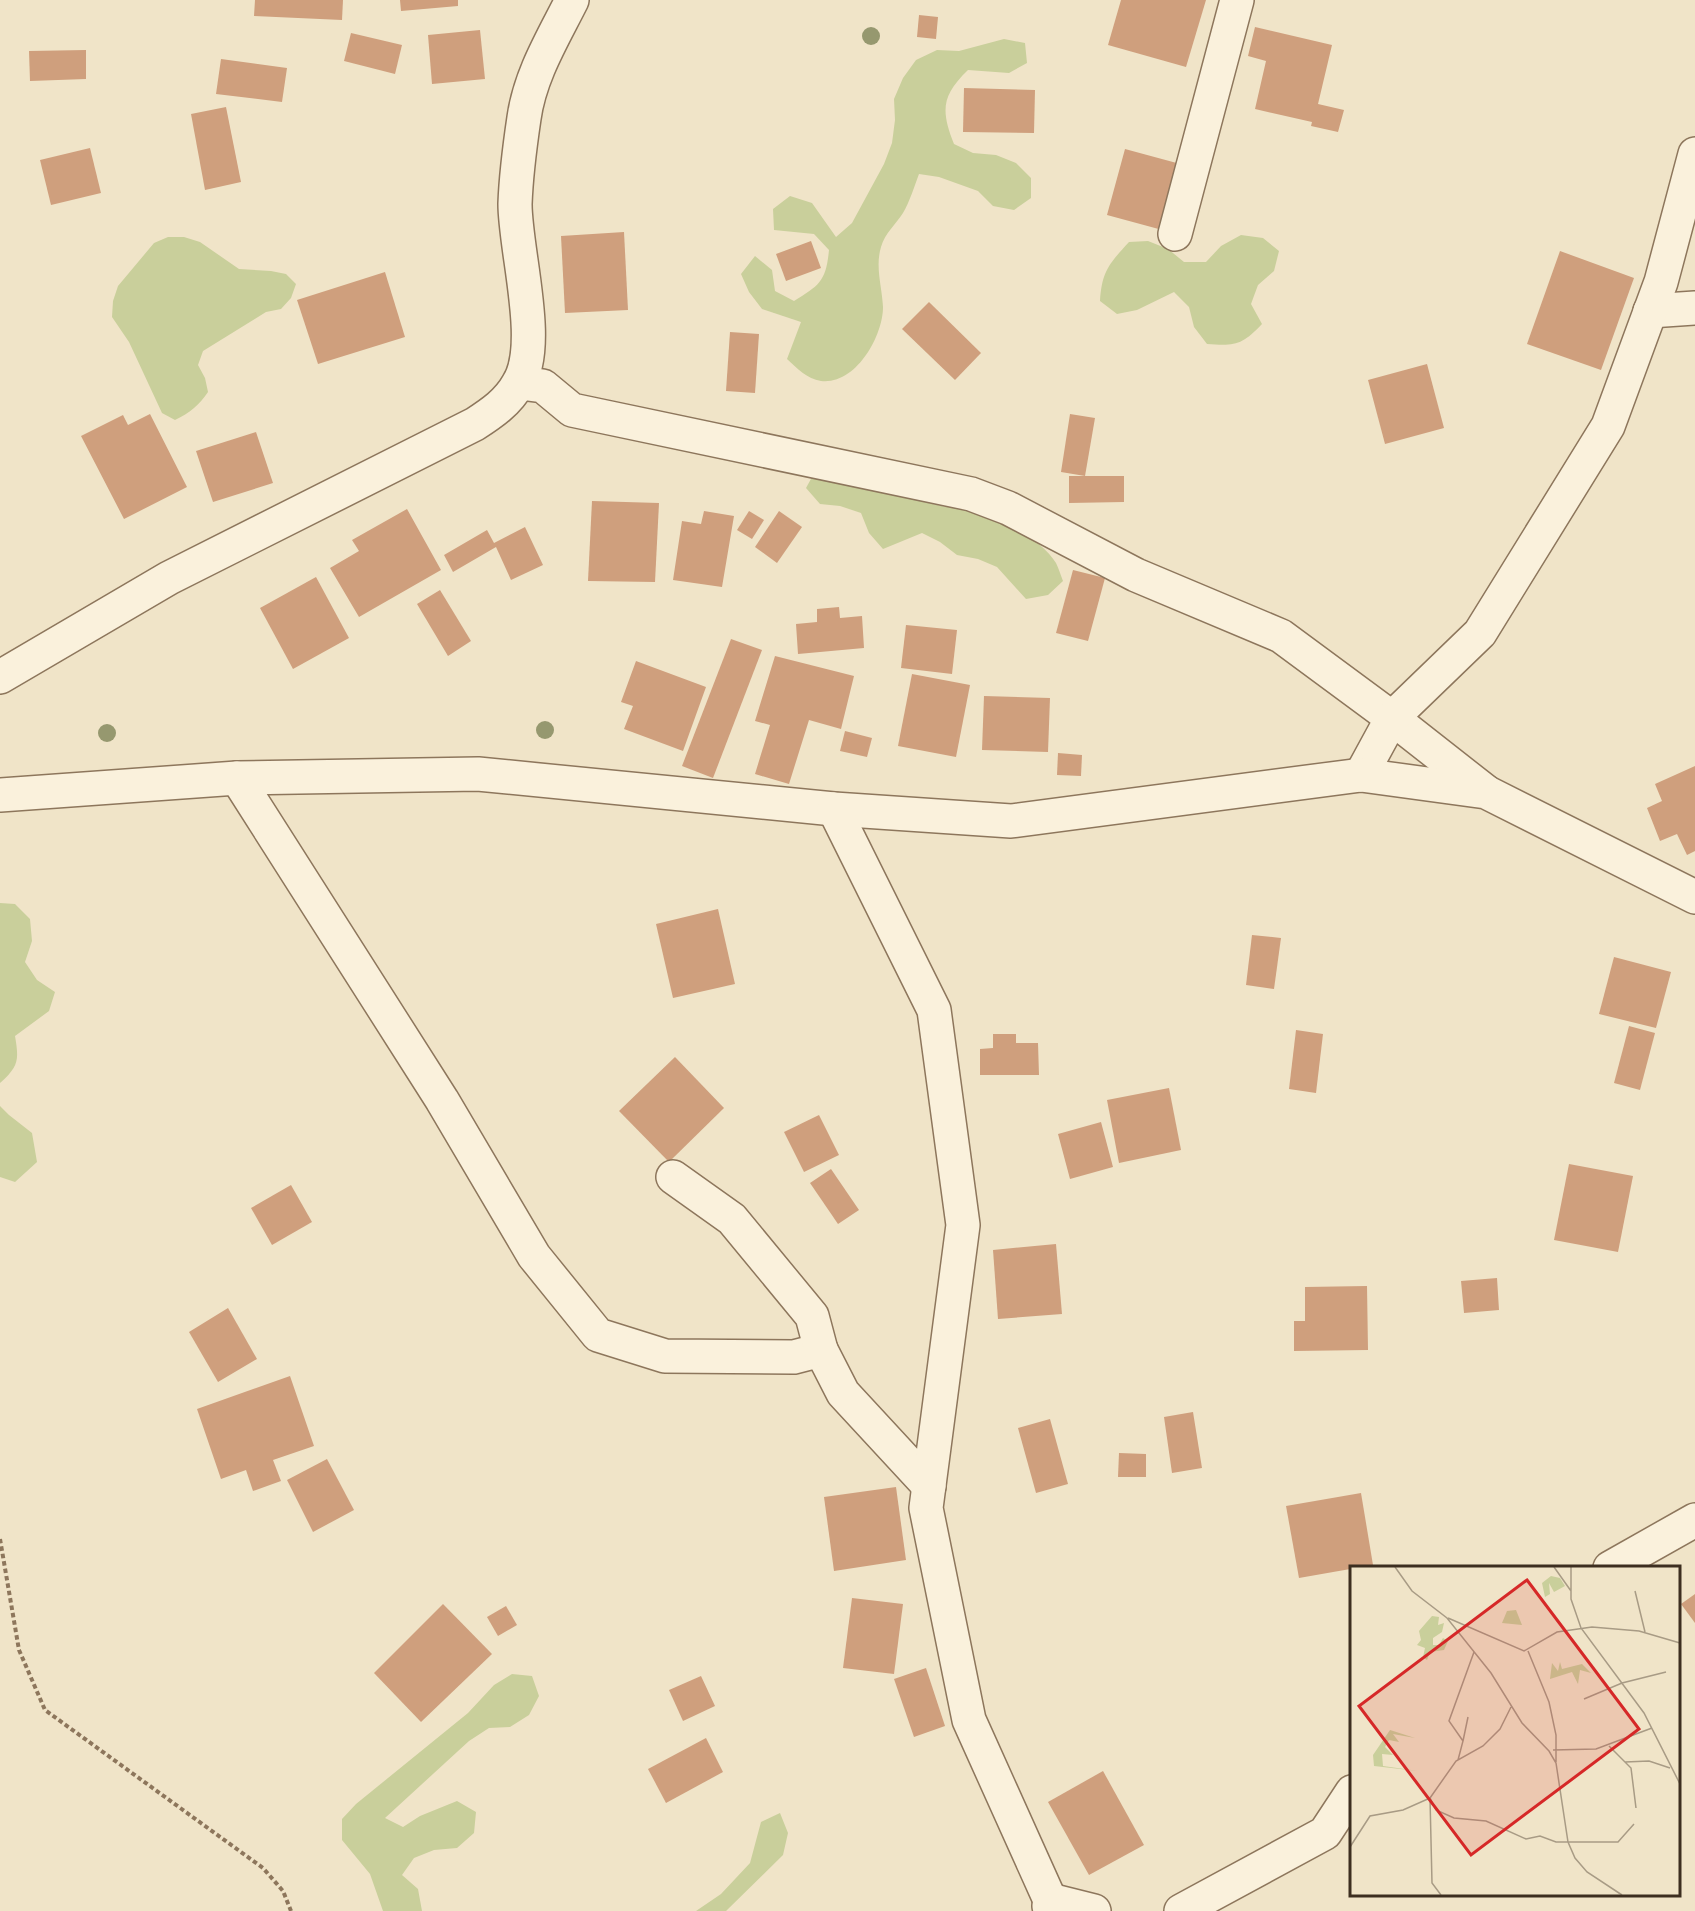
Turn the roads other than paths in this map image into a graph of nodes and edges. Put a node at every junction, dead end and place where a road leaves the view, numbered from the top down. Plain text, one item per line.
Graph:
1 (572, 0) edge
2 (1236, 0) edge
3 (1695, 153) edge
4 (1175, 234) dead end
5 (1695, 308) edge
6 (1650, 311) junction
7 (519, 383) junction
8 (0, 677) edge
9 (1392, 718) junction
10 (1361, 775) junction
11 (237, 778) junction
12 (1486, 792) junction
13 (0, 795) edge
14 (834, 809) junction
15 (1695, 897) edge
16 (673, 1177) dead end
17 (821, 1350) junction
18 (929, 1486) junction
19 (1695, 1520) edge
20 (1614, 1566) edge
21 (1350, 1795) edge
22 (1054, 1907) edge
23 (1094, 1911) edge
24 (1181, 1911) edge

1 - 7 street
2 - 4 street
3 - 6 street
5 - 6 street
6 - 9 street
7 - 8 street
7 - 9 street
9 - 10 street
9 - 12 street
10 - 12 street
10 - 14 street
11 - 13 street
11 - 14 street
11 - 17 street
12 - 15 street
14 - 18 street
16 - 17 street
17 - 18 street
18 - 22 street
19 - 20 street
21 - 24 street
22 - 23 street

